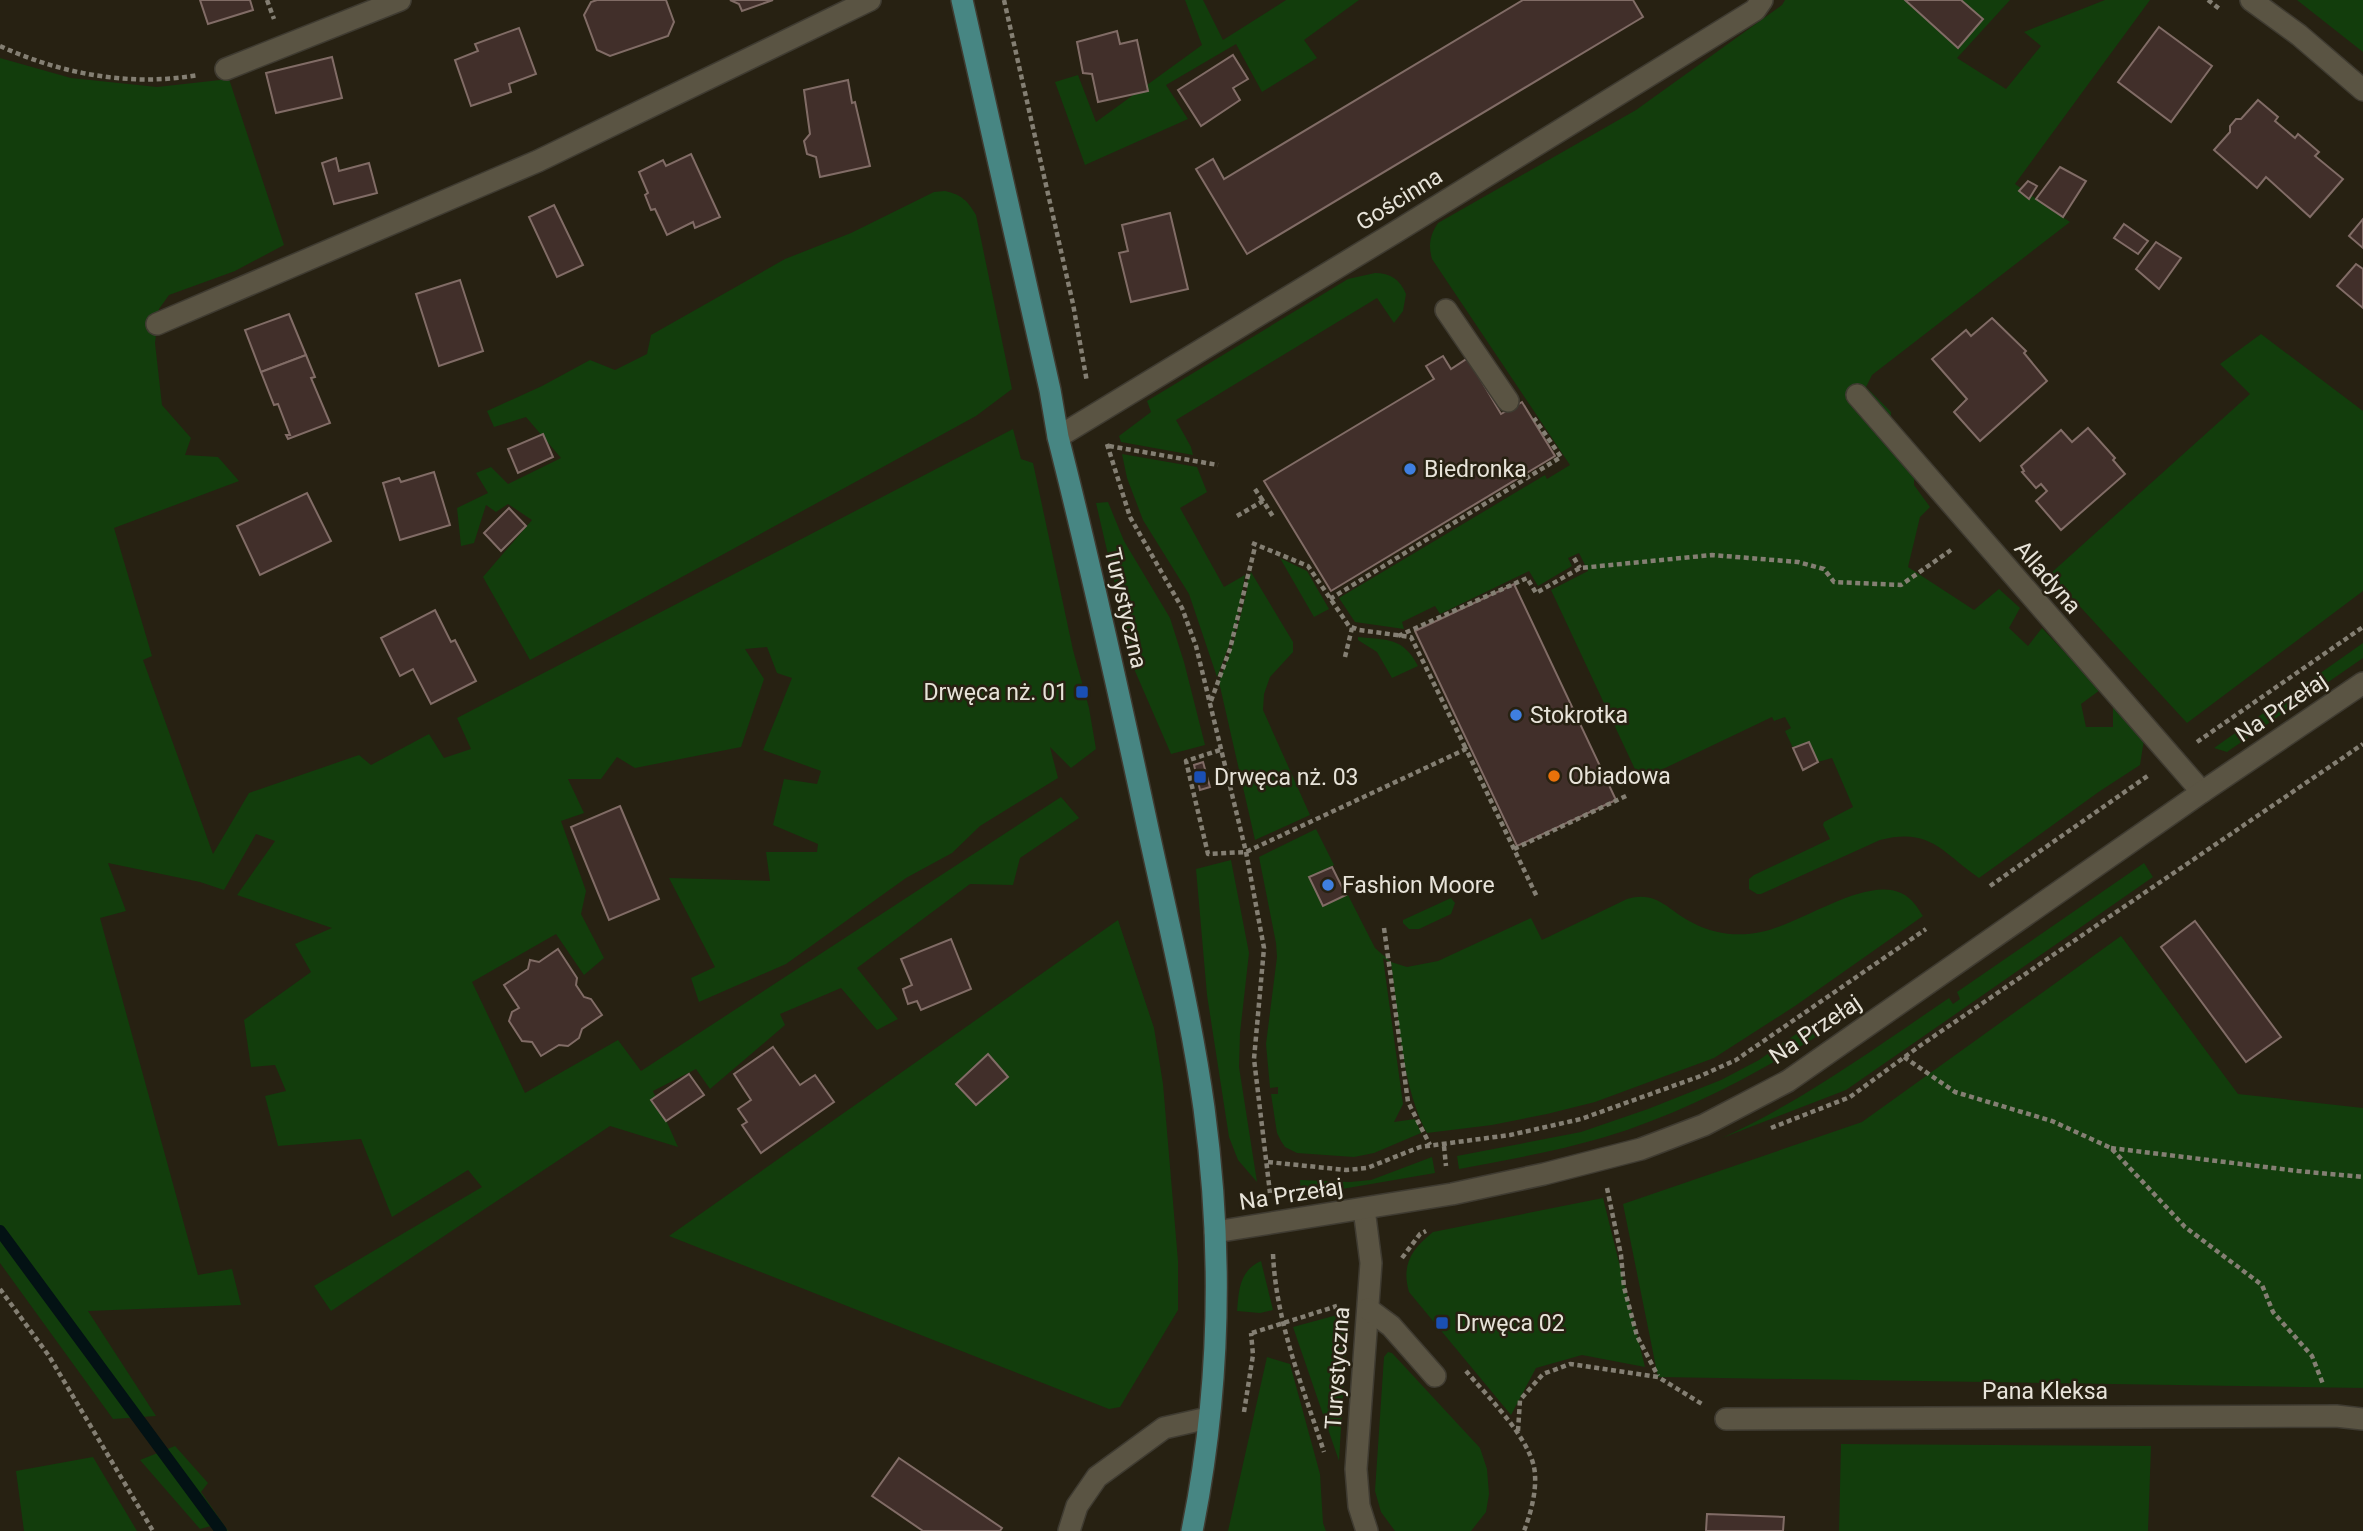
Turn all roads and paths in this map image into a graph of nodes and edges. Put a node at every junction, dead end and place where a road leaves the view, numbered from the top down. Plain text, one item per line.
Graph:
1 (400, 0) edge
2 (870, 0) edge
3 (962, 0) edge
4 (1004, 0) edge
5 (1762, 0) edge
6 (2250, 0) edge
7 (0, 46) edge
8 (226, 69) joint
9 (2363, 90) edge
10 (1446, 310) dead end
11 (157, 324) dead end
12 (1087, 380) dead end
13 (1857, 395) dead end
14 (1506, 398) joint
15 (1104, 433) dead end
16 (1058, 437) junction
17 (1108, 446) junction
18 (1218, 465) dead end
19 (1255, 489) dead end
20 (1263, 501) junction
21 (1237, 516) dead end
22 (1274, 519) dead end
23 (1975, 533) junction
24 (1574, 558) dead end
25 (1580, 568) junction
26 (1330, 599) junction
27 (1352, 628) junction
28 (1398, 636) junction
29 (1345, 657) dead end
30 (2363, 683) edge
31 (1210, 702) junction
32 (1466, 749) junction
33 (1220, 750) junction
34 (2202, 792) junction
35 (1628, 795) dead end
36 (1514, 849) junction
37 (1246, 852) junction
38 (1537, 897) dead end
39 (1384, 928) dead end
40 (1926, 929) dead end
41 (1904, 1057) dead end
42 (1430, 1146) junction
43 (1444, 1146) junction
44 (2111, 1147) junction
45 (1447, 1167) dead end
46 (2363, 1177) edge
47 (1607, 1188) dead end
48 (1364, 1209) junction
49 (1428, 1229) dead end
50 (1215, 1232) junction
51 (1397, 1268) dead end
52 (0, 1289) edge
53 (1344, 1304) dead end
54 (1368, 1309) junction
55 (1282, 1323) junction
56 (1241, 1336) dead end
57 (1457, 1361) dead end
58 (1435, 1376) dead end
59 (1658, 1377) junction
60 (2336, 1416) junction
61 (1208, 1418) junction
62 (1726, 1419) joint
63 (2363, 1419) edge
64 (1518, 1432) junction
65 (1325, 1455) dead end
66 (153, 1531) edge
67 (1069, 1531) edge
68 (1192, 1531) edge
69 (1367, 1531) edge
70 (1524, 1531) edge

1 - 8 street
2 - 11 street
3 - 16 main road, Turystyczna
4 - 12 path
5 - 16 street, Gościnna
6 - 9 street
7 - 8 path
10 - 14 street
13 - 23 street, Alladyna
14 - 26 path
15 - 17 path
16 - 50 main road, Turystyczna
17 - 18 path
17 - 31 path
19 - 20 path
20 - 21 path
20 - 22 path
23 - 25 path
23 - 34 street, Alladyna
24 - 25 path
25 - 28 path
26 - 27 path
26 - 31 path
27 - 28 path
27 - 29 path
28 - 32 path
30 - 34 street, Na Przełaj
31 - 33 path
32 - 36 path
32 - 37 path
33 - 37 path
33 - 37 path
34 - 48 street, Na Przełaj
35 - 36 path
36 - 38 path
37 - 42 path
39 - 42 path
40 - 43 path
41 - 44 path
42 - 43 path
43 - 45 path
44 - 46 path
44 - 60 path
47 - 59 path
48 - 50 street, Na Przełaj
48 - 54 street, Turystyczna
49 - 51 path
50 - 61 main road, Turystyczna
52 - 66 path
53 - 55 path
54 - 58 street
54 - 69 street, Turystyczna
55 - 56 path
55 - 65 path
57 - 64 path
59 - 62 path
59 - 64 path
60 - 62 street, Pana Kleksa
60 - 63 street, Pana Kleksa
61 - 67 street
61 - 68 main road, Turystyczna
64 - 70 path

